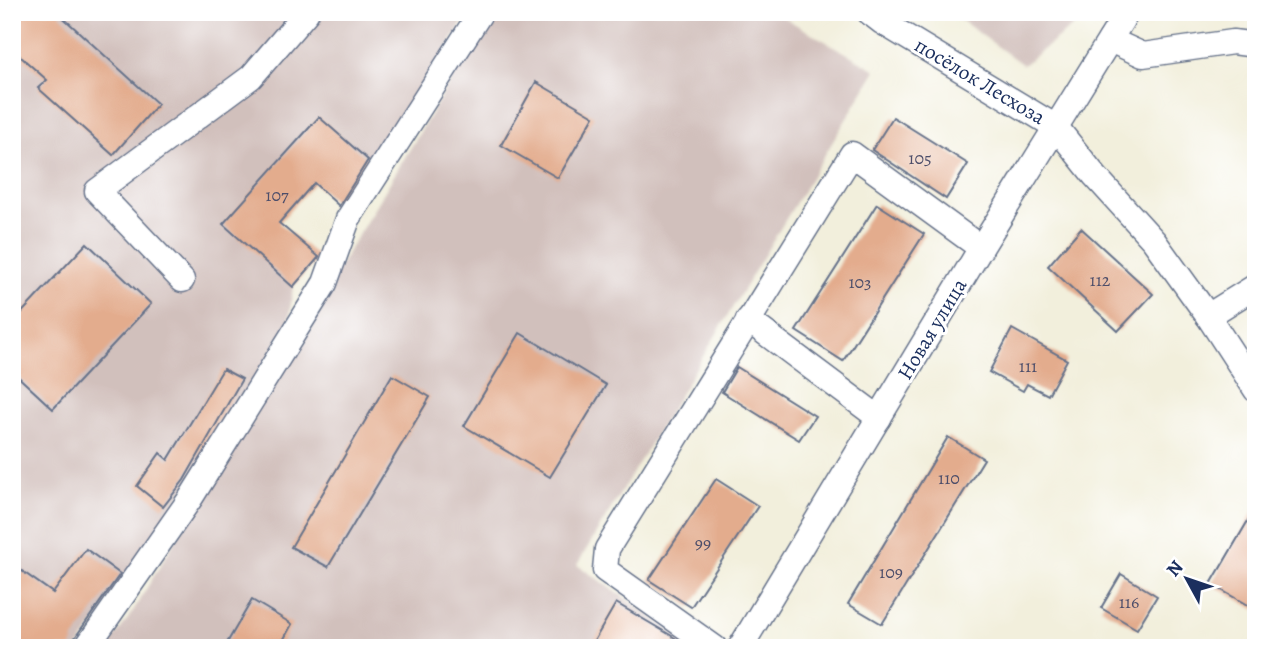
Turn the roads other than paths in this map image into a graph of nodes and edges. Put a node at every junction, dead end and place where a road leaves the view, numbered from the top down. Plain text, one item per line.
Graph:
1 (307, 12) edge
2 (481, 12) edge
3 (869, 12) edge
4 (1127, 12) edge
5 (1110, 40) junction
6 (1256, 45) edge
7 (1056, 127) junction
8 (981, 248) junction
9 (182, 279) dead end
10 (1256, 286) edge
11 (1208, 316) junction
12 (748, 320) junction
13 (1256, 390) edge
14 (879, 418) junction
15 (91, 640) edge
16 (715, 648) edge
17 (740, 648) edge

1 - 9 street
2 - 15 street
3 - 7 street, посёлок Лесхоза
4 - 5 street, Новая улица
5 - 6 street
5 - 7 street, Новая улица
7 - 8 street, Новая улица
7 - 11 street
8 - 12 street
8 - 14 street, Новая улица
10 - 11 street
11 - 13 street
12 - 14 street
12 - 16 street
14 - 17 street, Новая улица

